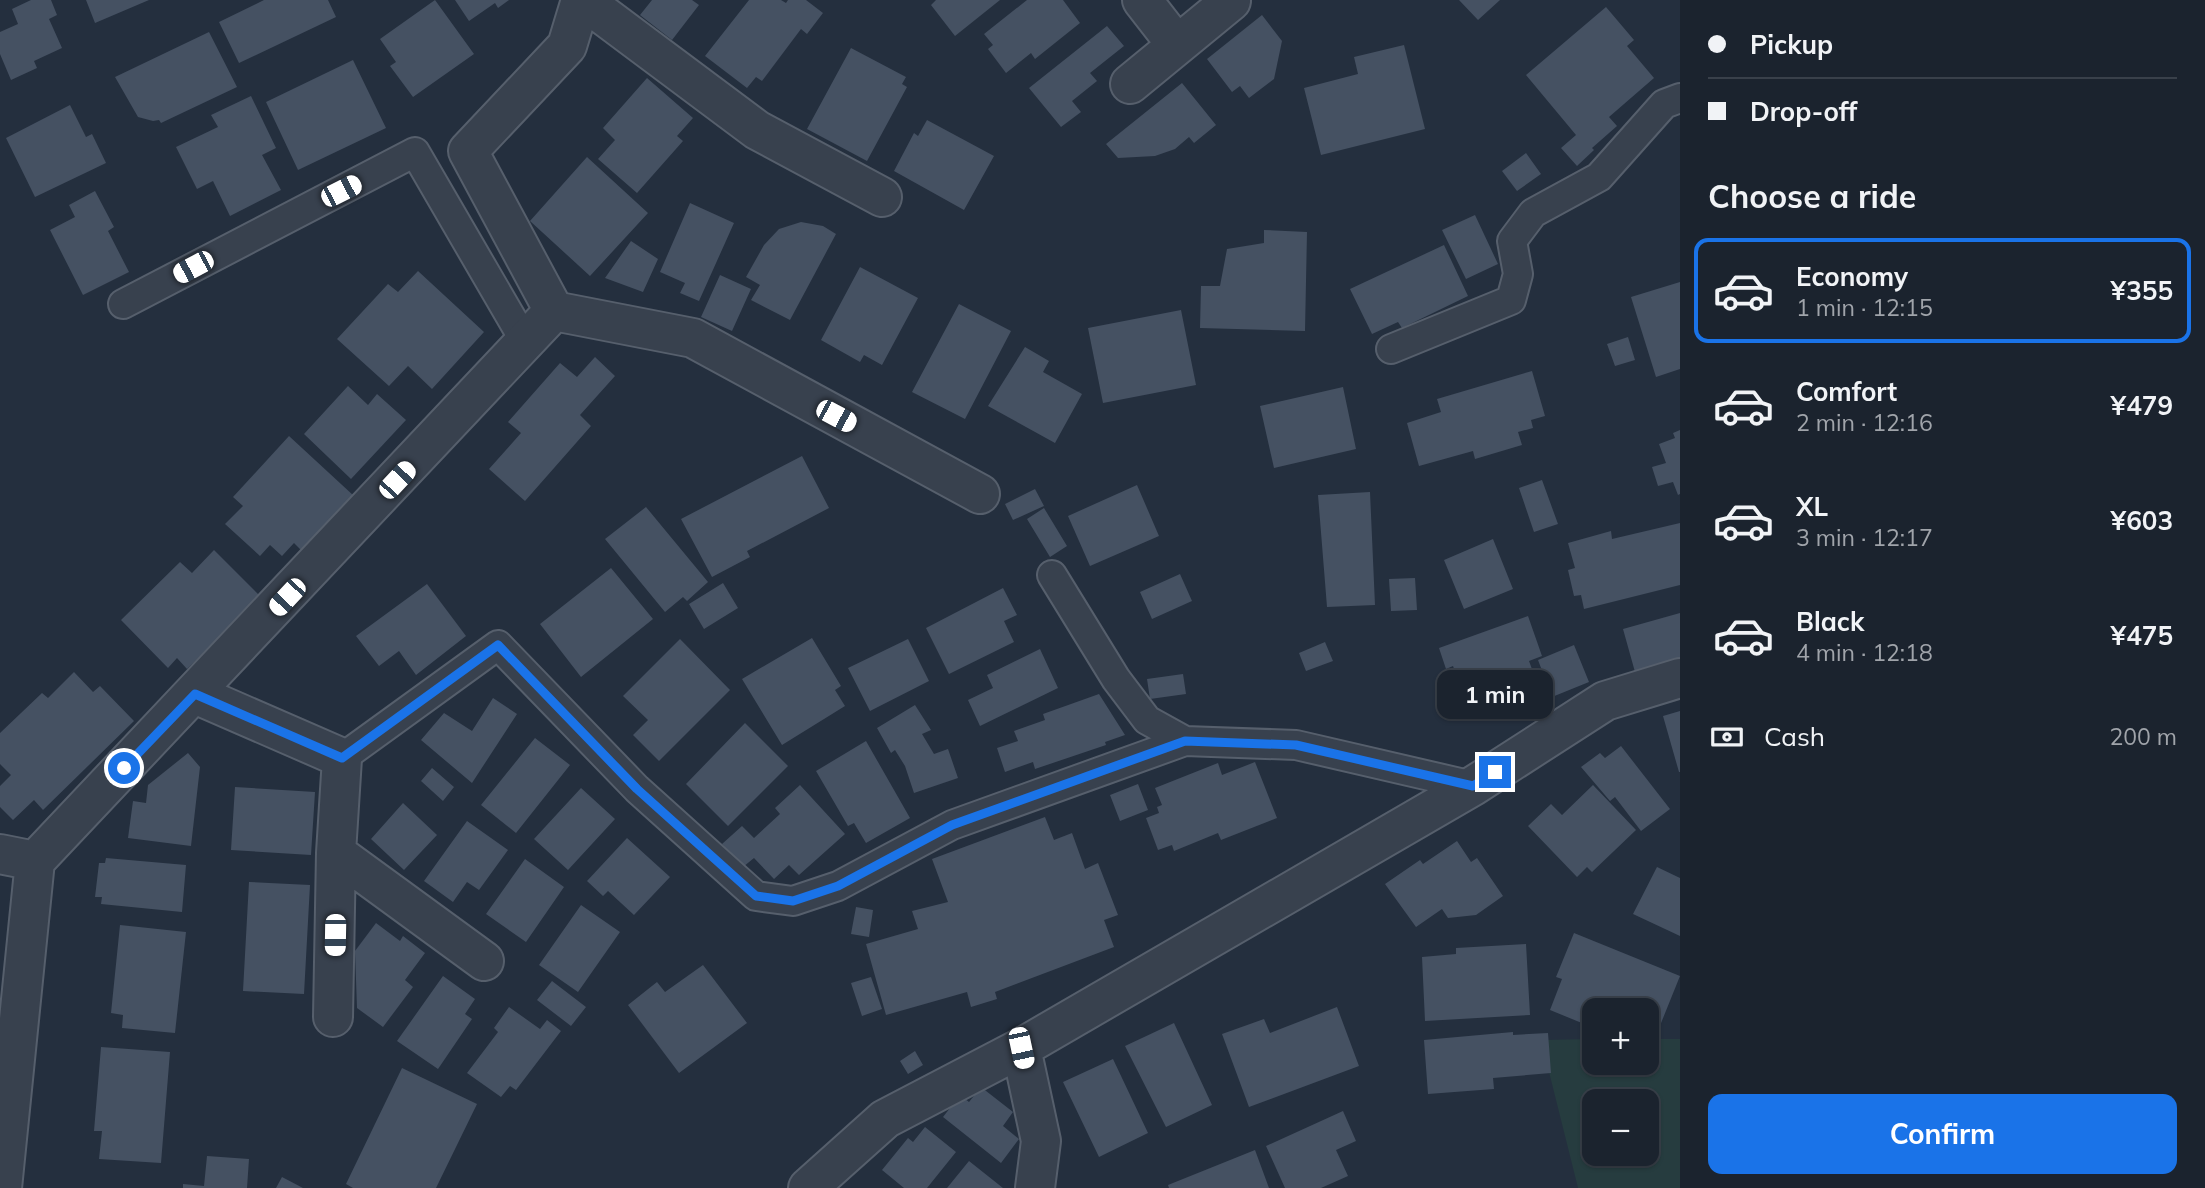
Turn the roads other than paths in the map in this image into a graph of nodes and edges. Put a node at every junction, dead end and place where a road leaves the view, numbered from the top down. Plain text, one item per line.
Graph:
1 (582, 0) edge
2 (1142, 0) edge
3 (1231, 1) edge
4 (1177, 45) junction
5 (1130, 84) dead end
6 (1680, 98) edge
7 (883, 197) dead end
8 (123, 304) dead end
9 (554, 311) junction
10 (526, 343) junction
11 (1391, 349) dead end
12 (980, 494) dead end
13 (1052, 575) dead end
14 (1680, 678) edge
15 (195, 694) junction
16 (1185, 741) junction
17 (342, 758) junction
18 (1473, 786) junction
19 (336, 853) junction
20 (18, 858) edge
21 (484, 961) dead end
22 (333, 1017) dead end
23 (1021, 1048) junction
24 (2, 1188) edge
25 (808, 1188) edge
26 (1035, 1188) edge

1 - 7 street
1 - 9 street
2 - 4 street
3 - 4 street
4 - 5 street
6 - 11 lane
8 - 10 lane
9 - 10 street
9 - 12 street
10 - 15 street
13 - 16 lane
14 - 18 street
15 - 17 street
15 - 20 street
16 - 17 lane
16 - 18 lane
17 - 19 street
18 - 23 street
19 - 21 street
19 - 22 street
20 - 24 street
23 - 25 street
23 - 26 street

